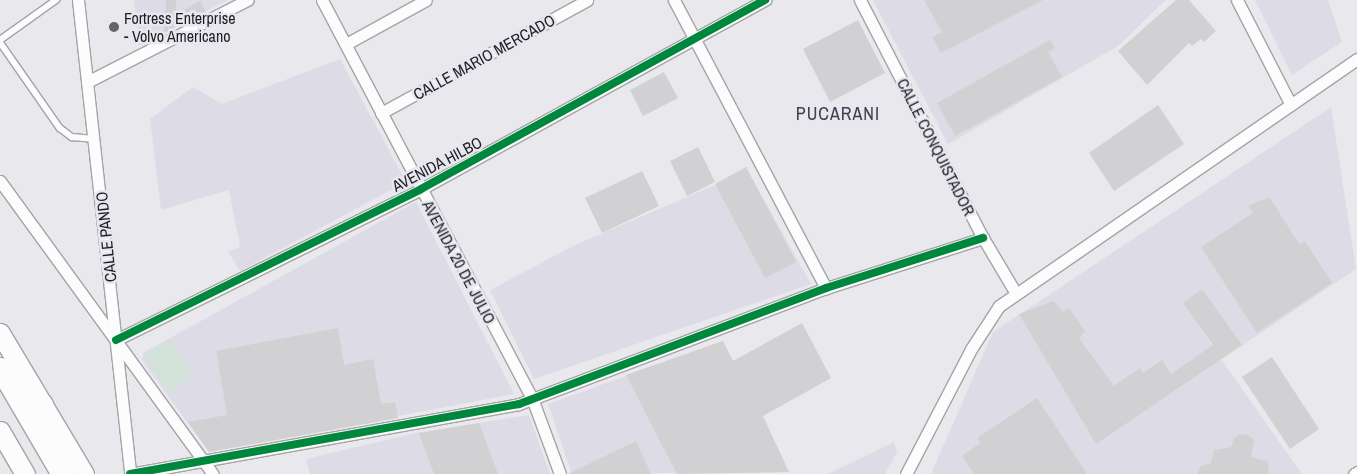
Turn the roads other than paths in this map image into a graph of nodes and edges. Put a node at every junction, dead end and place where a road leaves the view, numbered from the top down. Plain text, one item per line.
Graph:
1 (56, 0) edge
2 (78, 0) edge
3 (247, 0) edge
4 (322, 0) edge
5 (426, 0) edge
6 (587, 0) edge
7 (674, 0) edge
8 (765, 0) edge
9 (860, 0) edge
10 (1237, 0) edge
11 (694, 38) junction
12 (0, 41) edge
13 (346, 44) junction
14 (1357, 59) edge
15 (89, 81) junction
16 (1290, 103) junction
17 (382, 113) junction
18 (95, 139) junction
19 (0, 181) edge
20 (421, 190) junction
21 (983, 238) junction
22 (826, 288) junction
23 (1016, 292) junction
24 (0, 333) edge
25 (116, 340) junction
26 (0, 368) edge
27 (0, 396) edge
28 (532, 398) junction
29 (42, 404) junction
30 (0, 431) edge
31 (204, 462) junction
32 (55, 472) edge
33 (25, 474) edge
34 (84, 474) edge
35 (130, 474) edge
36 (213, 474) edge
37 (560, 474) edge
38 (906, 474) edge

1 - 12 lane
2 - 15 street, CALLE PANDO
3 - 15 street
4 - 13 street, AVENIDA 20 DE JULIO
5 - 13 street
6 - 17 street, CALLE MARIO MERCADO
7 - 11 street
8 - 11 street, AVENIDA HILBO
9 - 21 street, CALLE CONQUISTADOR
10 - 16 street
11 - 20 street, AVENIDA HILBO
11 - 22 street
12 - 18 lane
13 - 17 street, AVENIDA 20 DE JULIO
14 - 16 street
15 - 18 street, CALLE PANDO
16 - 23 street
17 - 20 street, AVENIDA 20 DE JULIO
18 - 25 street, CALLE PANDO
19 - 25 street
20 - 25 street, AVENIDA HILBO
20 - 28 street, AVENIDA 20 DE JULIO
21 - 22 street
21 - 23 street, CALLE CONQUISTADOR
22 - 28 street
23 - 38 street
24 - 29 main road
25 - 31 street
25 - 35 street, CALLE PANDO
26 - 32 highway
27 - 32 highway
28 - 31 street
28 - 37 street, AVENIDA 20 DE JULIO
29 - 32 highway
29 - 34 main road
30 - 33 main road
31 - 35 street
31 - 36 street

